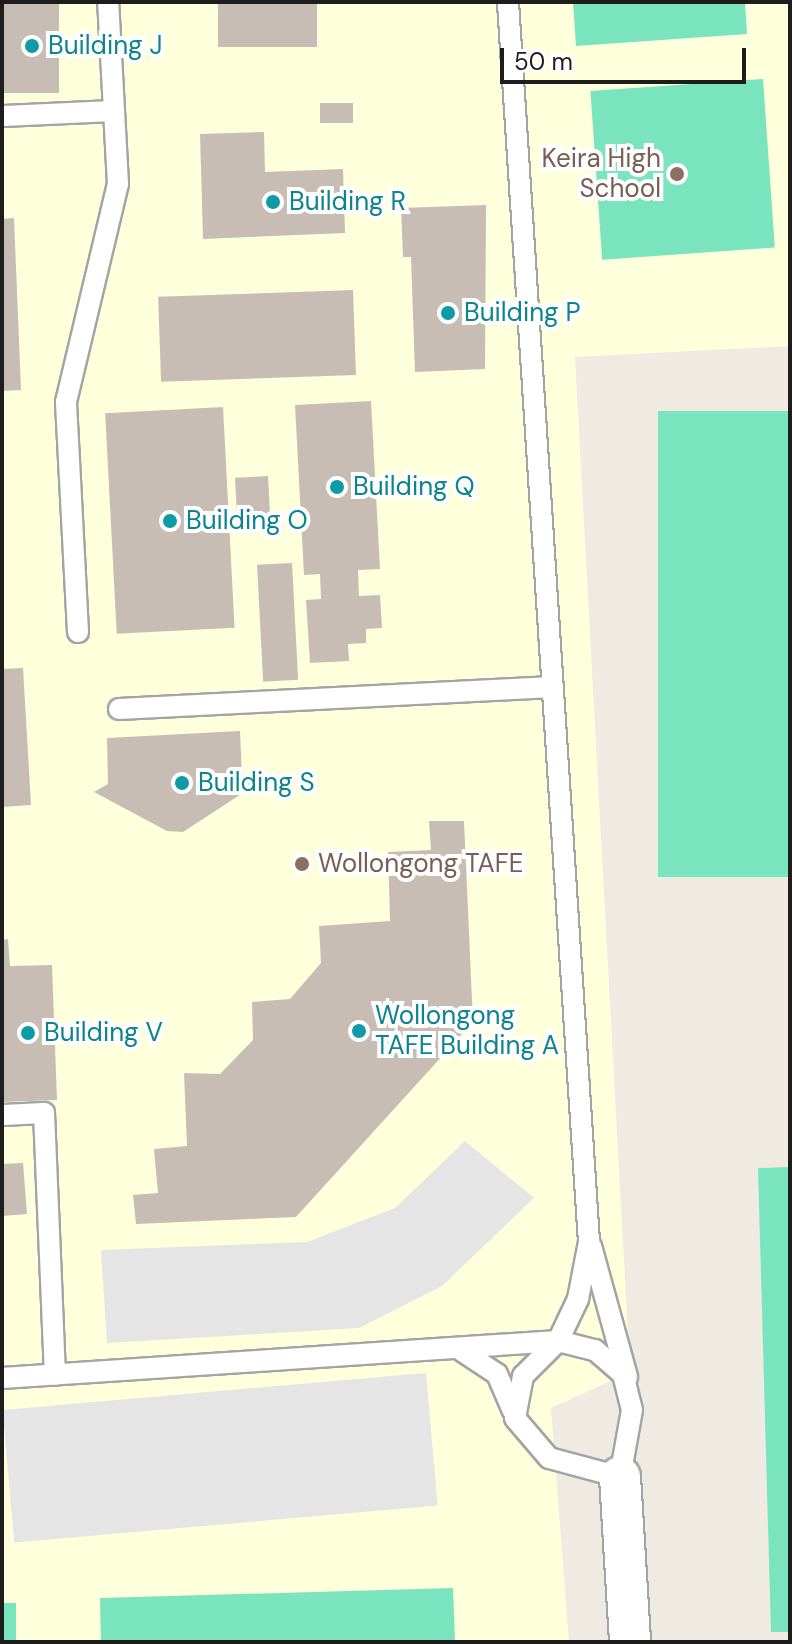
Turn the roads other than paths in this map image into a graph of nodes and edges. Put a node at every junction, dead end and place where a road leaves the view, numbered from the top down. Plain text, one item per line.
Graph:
1 (108, 2) edge
2 (508, 2) edge
3 (114, 111) junction
4 (2, 116) edge
5 (78, 632) dead end
6 (552, 687) junction
7 (119, 709) dead end
8 (2, 1115) edge
9 (589, 1242) junction
10 (558, 1341) junction
11 (462, 1351) junction
12 (55, 1375) junction
13 (2, 1378) edge
14 (630, 1390) junction
15 (515, 1418) junction
16 (620, 1477) junction
17 (630, 1642) edge

1 - 3 lane
2 - 6 lane
3 - 4 lane
3 - 5 lane
6 - 7 lane
6 - 9 lane
8 - 12 lane
9 - 10 lane
9 - 14 lane
10 - 11 lane
10 - 14 lane
10 - 15 lane
11 - 12 lane
11 - 15 lane
12 - 13 lane
14 - 16 lane
15 - 16 lane
16 - 17 street

